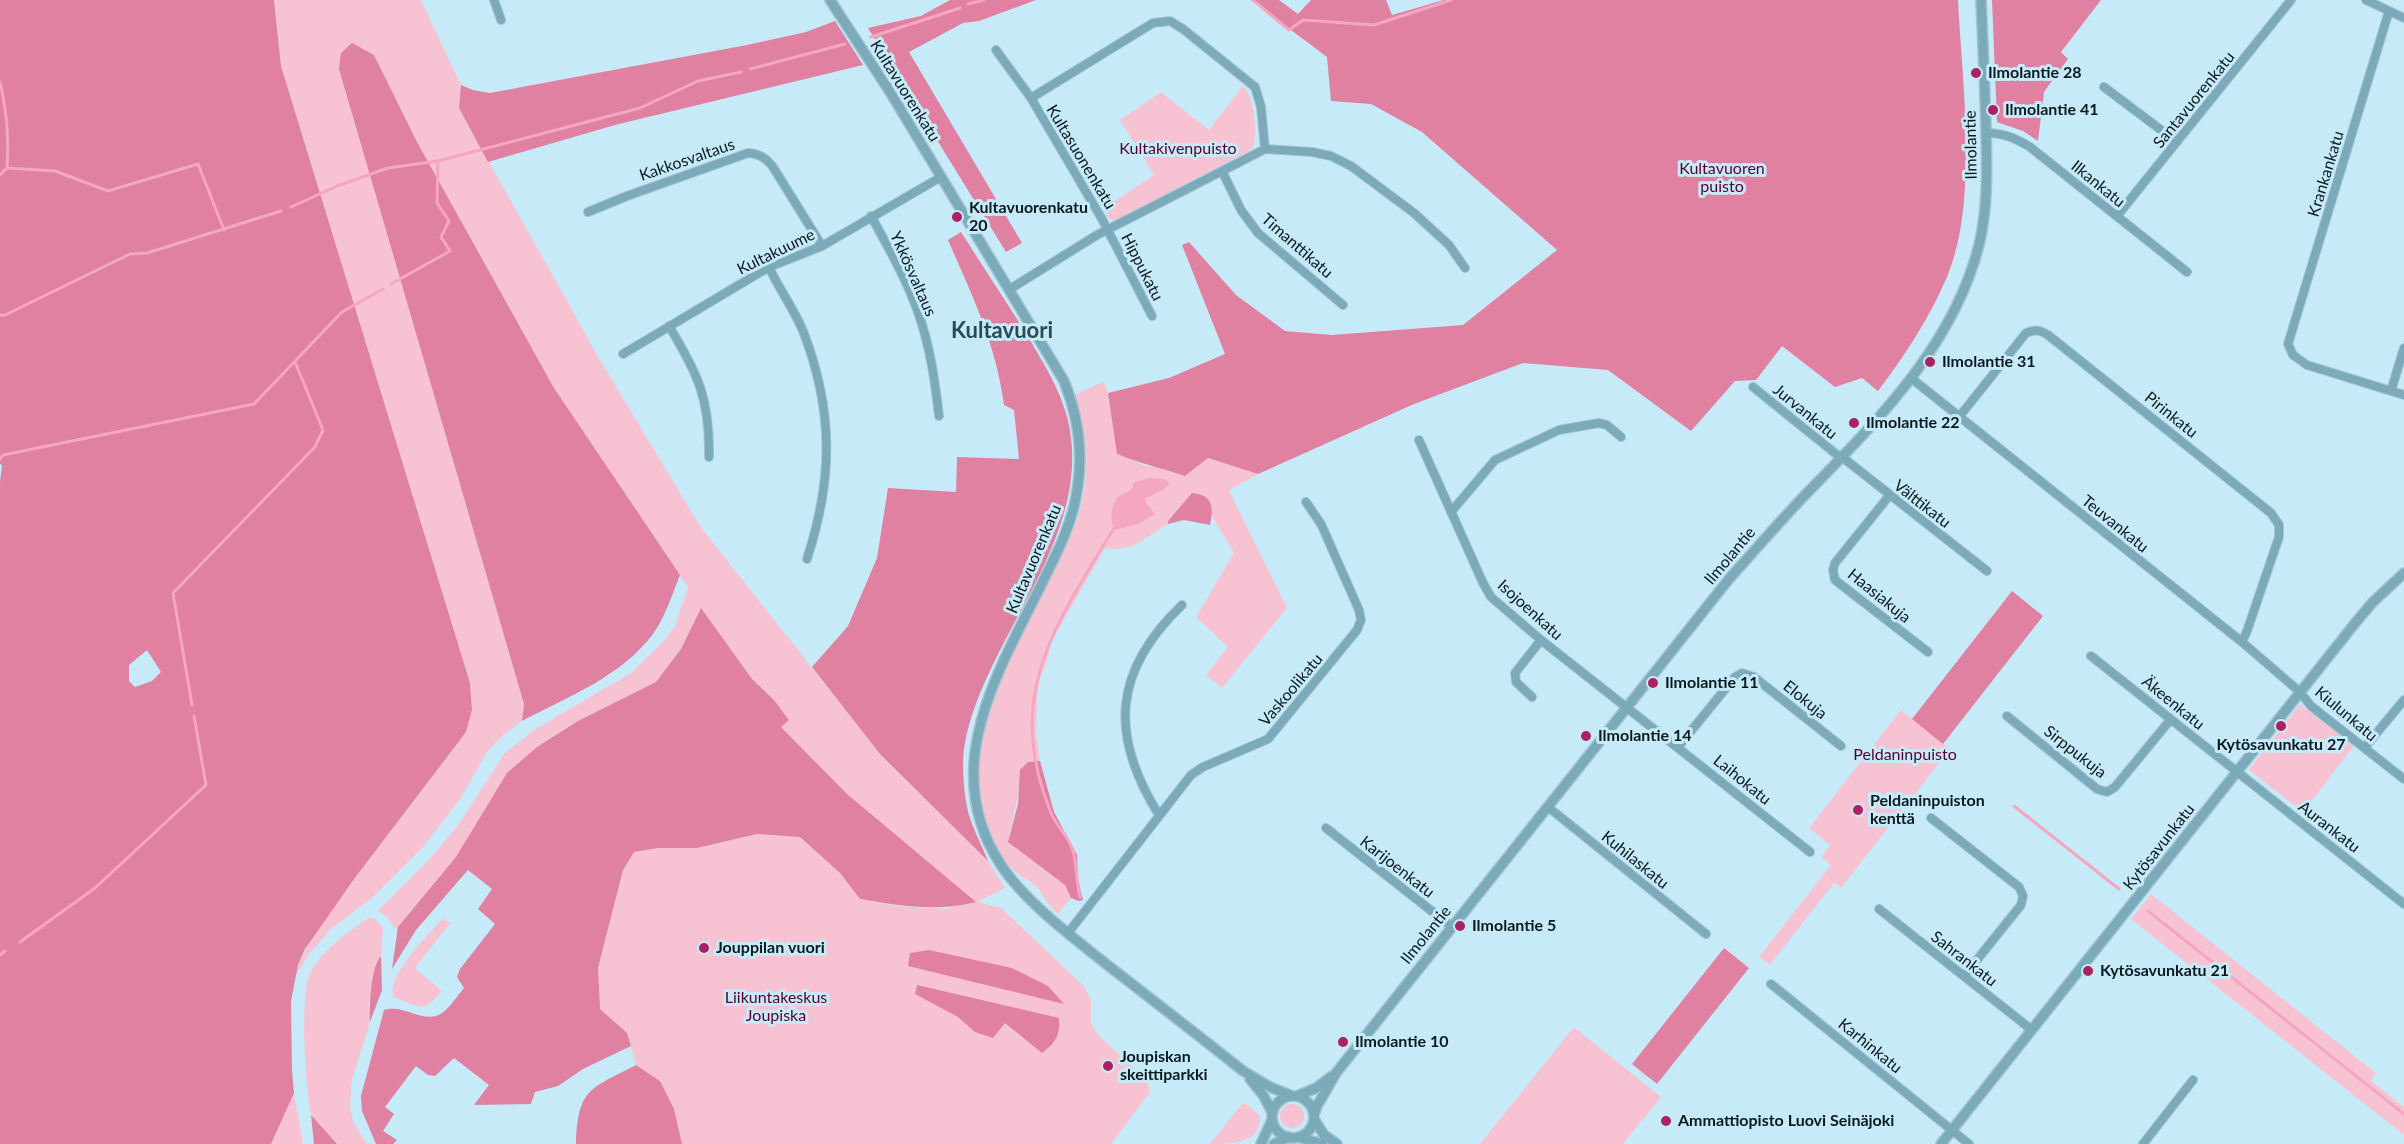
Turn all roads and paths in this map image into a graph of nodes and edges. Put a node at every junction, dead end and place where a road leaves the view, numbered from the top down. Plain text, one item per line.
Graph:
1 (494, 0) edge
2 (830, 0) edge
3 (1981, 0) edge
4 (2291, 0) edge
5 (2366, 0) edge
6 (2389, 11) junction
7 (2404, 18) edge
8 (501, 20) dead end
9 (996, 50) dead end
10 (2104, 87) dead end
11 (1031, 98) junction
12 (1986, 133) junction
13 (2176, 142) junction
14 (1265, 149) junction
15 (1222, 171) junction
16 (941, 177) junction
17 (588, 212) dead end
18 (871, 216) junction
19 (2117, 216) junction
20 (1108, 230) junction
21 (822, 246) junction
22 (769, 267) junction
23 (1465, 268) dead end
24 (2187, 272) dead end
25 (1010, 289) junction
26 (1343, 305) dead end
27 (1152, 316) dead end
28 (669, 326) junction
29 (2404, 348) edge
30 (623, 354) dead end
31 (1911, 378) junction
32 (1753, 387) dead end
33 (2391, 391) junction
34 (2404, 395) edge
35 (939, 416) dead end
36 (1959, 417) junction
37 (1621, 437) dead end
38 (1419, 440) dead end
39 (709, 457) dead end
40 (1841, 458) junction
41 (1889, 496) junction
42 (1306, 502) dead end
43 (1451, 512) junction
44 (807, 559) dead end
45 (1987, 572) dead end
46 (2404, 573) edge
47 (1182, 604) dead end
48 (1541, 640) junction
49 (2242, 642) junction
50 (1928, 652) dead end
51 (2091, 656) dead end
52 (2300, 692) junction
53 (1532, 697) dead end
54 (2404, 700) edge
55 (1628, 707) junction
56 (2007, 716) dead end
57 (2171, 720) junction
58 (1841, 746) dead end
59 (1678, 747) junction
60 (2365, 747) junction
61 (2237, 772) junction
62 (2404, 779) edge
63 (1548, 807) junction
64 (1159, 815) junction
65 (1931, 818) dead end
66 (1326, 828) dead end
67 (1810, 852) dead end
68 (2404, 904) edge
69 (1879, 909) dead end
70 (1452, 927) junction
71 (1068, 933) junction
72 (1706, 934) dead end
73 (1964, 976) junction
74 (1771, 984) dead end
75 (2032, 1030) junction
76 (1243, 1071) junction
77 (1336, 1073) junction
78 (2193, 1080) dead end
79 (1294, 1095) junction
80 (1272, 1116) junction
81 (1314, 1117) junction
82 (1952, 1130) junction
83 (1294, 1137) junction
84 (1261, 1144) edge
85 (1274, 1144) edge
86 (1322, 1144) edge
87 (1337, 1144) edge
88 (1941, 1144) edge
89 (1969, 1144) edge
90 (2143, 1144) edge

1 - 8 street
2 - 16 street, Kultavuorenkatu
3 - 12 street, Ilmolantie
4 - 13 street, Santavuorenkatu
5 - 6 street
6 - 7 street
6 - 33 street, Krankankatu
9 - 11 street, Kultasuonenkatu
10 - 13 street
11 - 14 street, Kultasuonenkatu
11 - 20 street, Kultasuonenkatu
12 - 19 street, Ilkankatu
12 - 31 street, Ilmolantie
13 - 19 street, Santavuorenkatu
14 - 15 street
14 - 23 street
15 - 20 street
15 - 26 street, Timanttikatu
16 - 18 street, Kultakuume
16 - 25 street, Kultavuorenkatu
17 - 21 street, Kakkosvaltaus
18 - 21 street, Kultakuume
18 - 35 street, Ykkösvaltaus
19 - 24 street, Ilkankatu
20 - 25 street
20 - 27 street, Hippukatu
21 - 22 street, Kultakuume
22 - 28 street, Kultakuume
22 - 44 street
25 - 71 street, Kultavuorenkatu
28 - 30 street, Kultakuume
28 - 39 street
29 - 33 street
31 - 36 street, Teuvankatu
31 - 40 street, Ilmolantie
32 - 40 street, Jurvankatu
33 - 34 street
36 - 49 street, Teuvankatu
36 - 49 street, Pirinkatu
37 - 43 street
38 - 43 street, Isojoenkatu
40 - 41 street, Välttikatu
40 - 55 street, Ilmolantie
41 - 45 street, Välttikatu
41 - 50 street, Haasiakuja
42 - 64 street, Vaskoolikatu
43 - 48 street, Isojoenkatu
46 - 52 street, Kytösavunkatu
47 - 64 street
48 - 53 street
48 - 55 street, Isojoenkatu
49 - 52 street, Teuvankatu
51 - 57 street, Äkeenkatu
52 - 60 street, Kiulunkatu
52 - 61 street, Kytösavunkatu
54 - 60 street
55 - 59 street, Laihokatu
55 - 63 street, Ilmolantie
56 - 57 street, Sirppukuja
57 - 61 street, Äkeenkatu
58 - 59 street, Elokuja
59 - 67 street, Laihokatu
60 - 62 street, Kiulunkatu
61 - 68 street, Aurankatu
61 - 75 street, Kytösavunkatu
63 - 70 street, Ilmolantie
63 - 72 street, Kuhilaskatu
64 - 71 street, Vaskoolikatu
65 - 73 street
66 - 70 street, Karijoenkatu
69 - 73 street, Sahrankatu
70 - 77 street, Ilmolantie
71 - 76 street, Kultavuorenkatu
73 - 75 street, Sahrankatu
74 - 82 street, Karhinkatu
75 - 82 street, Kytösavunkatu
76 - 79 street, Kultavuorenkatu
76 - 80 street, Kultavuorenkatu
77 - 79 street, Ilmolantie
77 - 81 street, Ilmolantie
78 - 90 street
79 - 80 street
79 - 81 street
80 - 83 street
80 - 84 street
81 - 83 street
81 - 87 street
82 - 88 street, Kytösavunkatu
82 - 89 street, Karhinkatu
83 - 85 street
83 - 86 street

